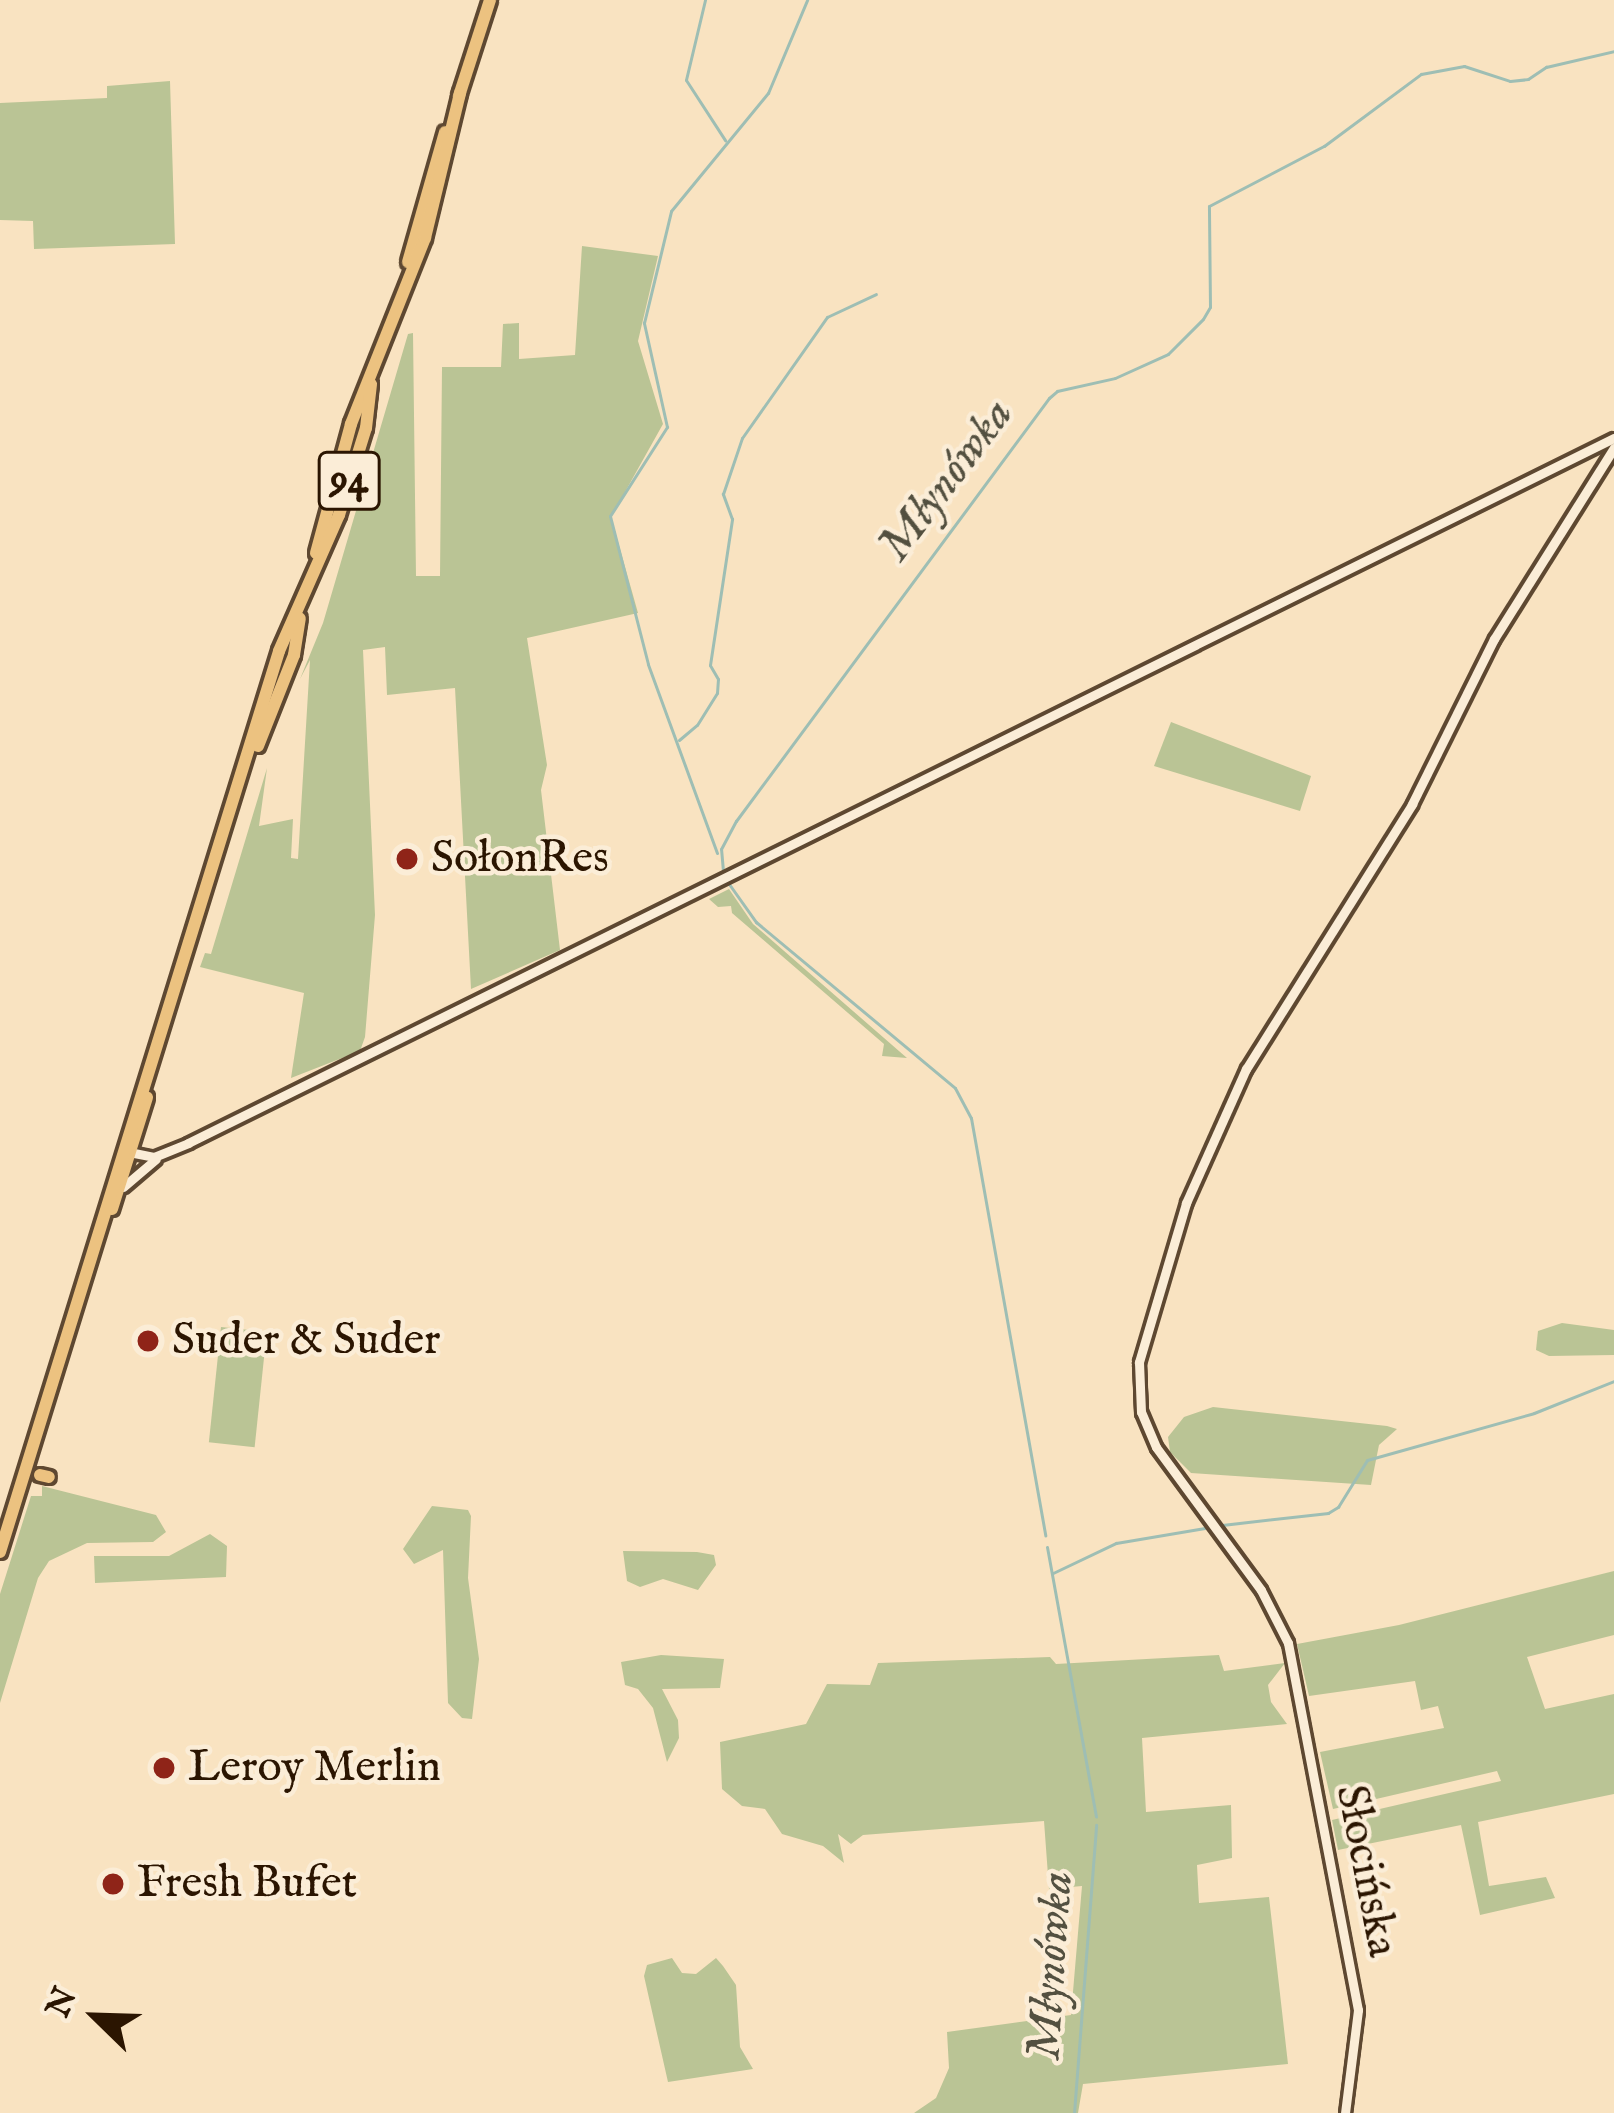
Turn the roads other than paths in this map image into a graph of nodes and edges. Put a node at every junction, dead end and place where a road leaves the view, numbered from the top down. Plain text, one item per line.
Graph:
1 (490, 0) edge
2 (1614, 438) edge
3 (1614, 448) edge
4 (152, 1069) junction
5 (127, 1135) junction
6 (134, 1153) junction
7 (160, 1156) junction
8 (115, 1172) junction
9 (123, 1186) junction
10 (104, 1226) junction
11 (0, 1552) edge
12 (1345, 2113) edge

1 - 4 main road, 94
2 - 7 street
3 - 12 street, Słocińska
4 - 5 main road, 94
4 - 6 main road, 94
5 - 6 street
5 - 8 main road, 94
6 - 7 street
6 - 8 street
6 - 9 main road, 94
7 - 9 street
8 - 10 main road, 94
9 - 10 main road, 94
10 - 11 main road, 94

